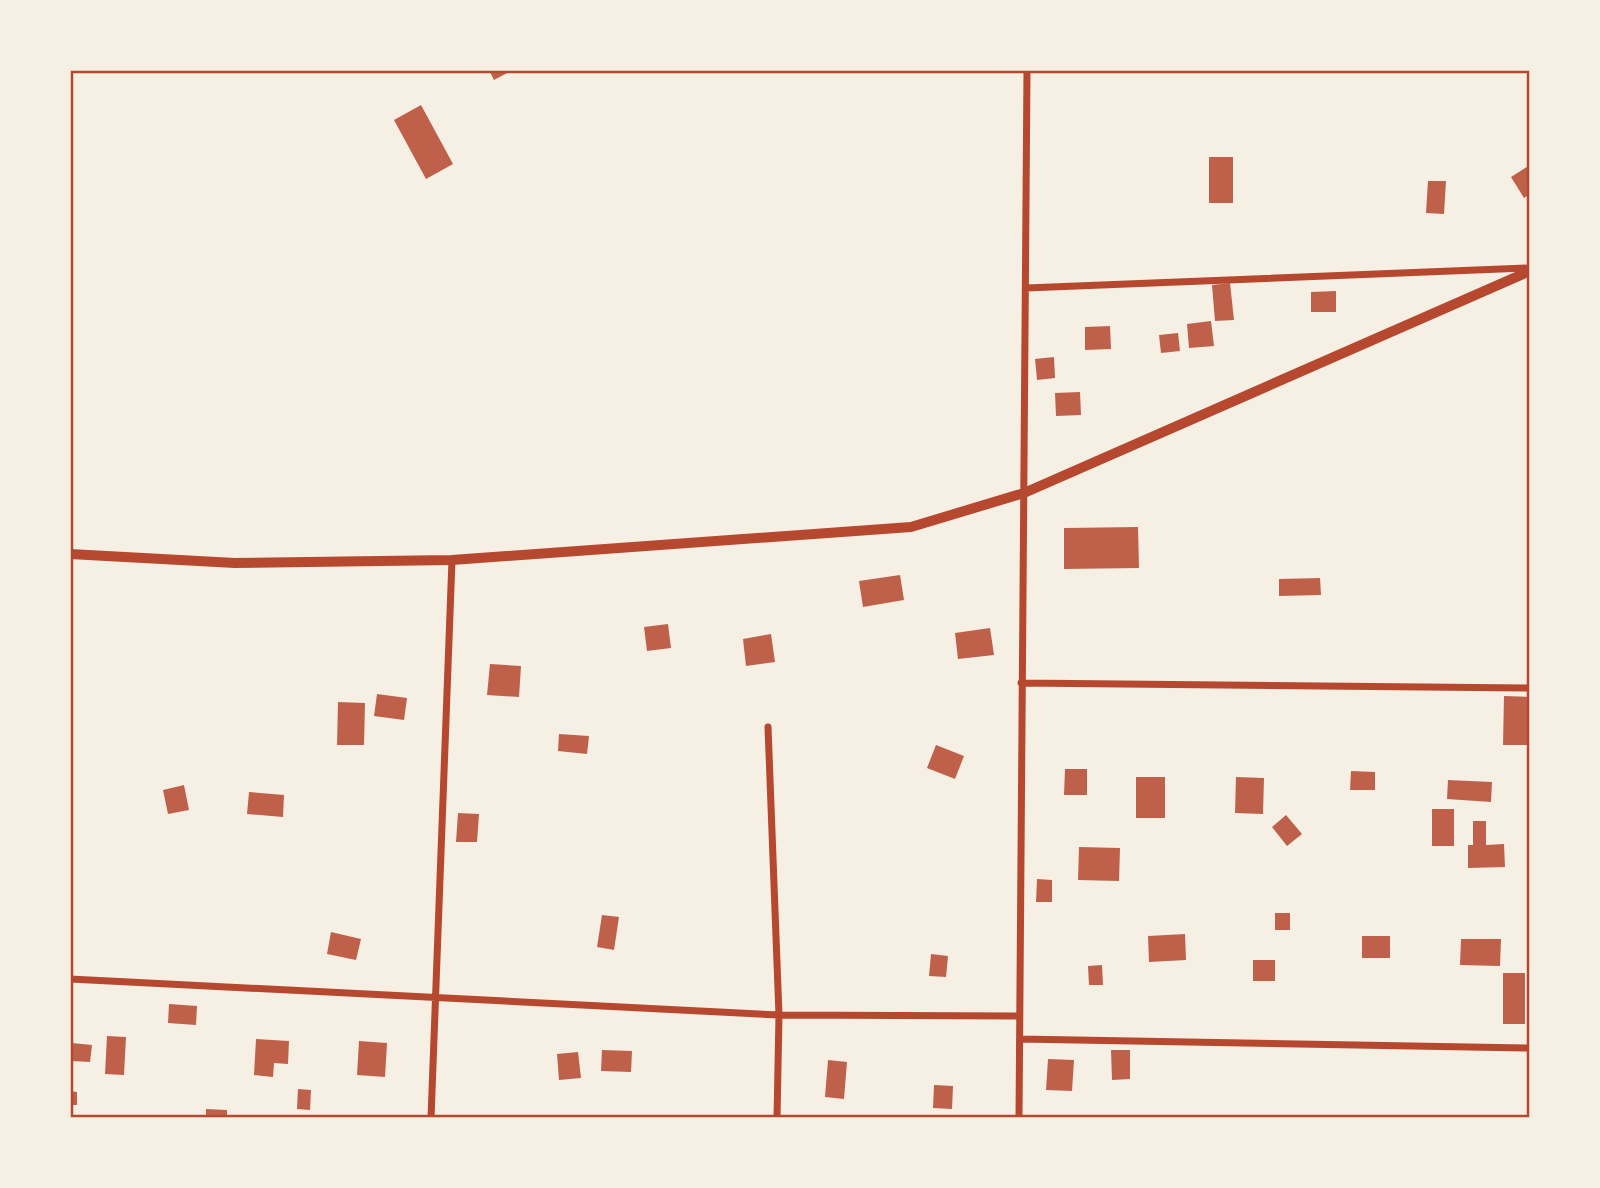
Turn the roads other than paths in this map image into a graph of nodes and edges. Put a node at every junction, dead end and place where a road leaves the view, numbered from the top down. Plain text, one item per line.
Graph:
1 (1027, 70) edge
2 (1530, 269) edge
3 (1026, 288) junction
4 (1024, 493) junction
5 (70, 554) edge
6 (452, 560) junction
7 (1021, 683) junction
8 (1530, 688) edge
9 (768, 727) dead end
10 (70, 979) edge
11 (434, 999) junction
12 (779, 1015) junction
13 (1019, 1017) junction
14 (1020, 1039) junction
15 (1530, 1048) edge
16 (431, 1118) edge
17 (778, 1118) edge
18 (1019, 1118) edge

1 - 3 street
2 - 3 street
2 - 4 main road
3 - 4 street
4 - 6 main road
4 - 7 street
5 - 6 main road
6 - 11 street
7 - 8 street
7 - 13 street
9 - 12 street
10 - 11 street
11 - 12 street
11 - 16 street
12 - 13 street
12 - 17 street
13 - 14 street
14 - 15 street
14 - 18 street

